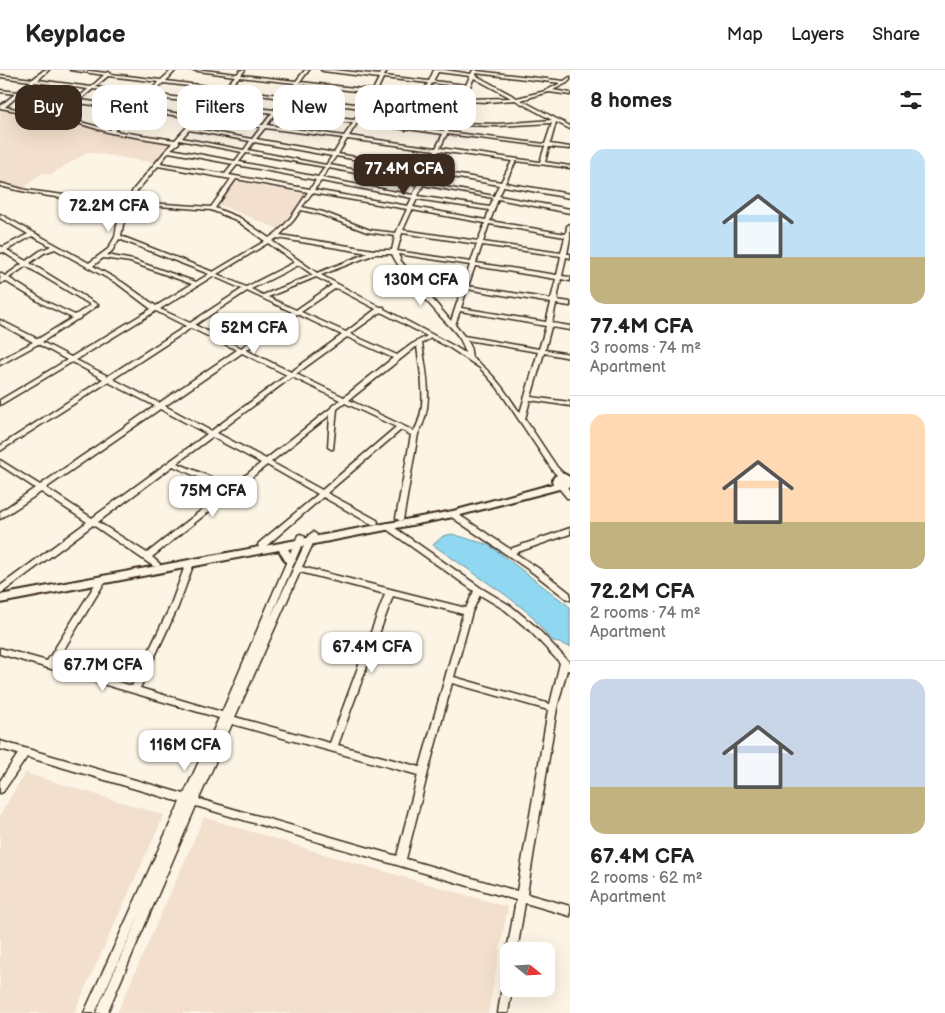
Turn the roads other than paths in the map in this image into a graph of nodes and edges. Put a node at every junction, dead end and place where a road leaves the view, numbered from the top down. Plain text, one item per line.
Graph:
1 (47, 70) edge
2 (72, 70) edge
3 (112, 70) edge
4 (174, 70) edge
5 (192, 70) edge
6 (243, 70) edge
7 (308, 70) edge
8 (323, 70) edge
9 (385, 70) edge
10 (437, 70) edge
11 (474, 72) edge
12 (107, 74) junction
13 (237, 75) junction
14 (0, 76) edge
15 (381, 76) junction
16 (35, 80) junction
17 (162, 81) junction
18 (569, 81) edge
19 (430, 82) junction
20 (297, 83) junction
21 (29, 85) edge
22 (95, 85) edge
23 (158, 85) edge
24 (194, 85) edge
25 (228, 85) edge
26 (377, 85) edge
27 (428, 85) edge
28 (457, 85) edge
29 (467, 85) edge
30 (92, 88) joint
31 (355, 90) edge
32 (0, 91) edge
33 (548, 91) junction
34 (15, 93) edge
35 (570, 94) edge
36 (15, 97) edge
37 (82, 97) edge
38 (518, 98) junction
39 (476, 100) edge
40 (1, 107) edge
41 (15, 110) edge
42 (273, 116) edge
43 (556, 121) junction
44 (570, 122) edge
45 (476, 123) edge
46 (82, 124) edge
47 (355, 124) edge
48 (263, 127) edge
49 (266, 127) junction
50 (570, 128) edge
51 (188, 130) edge
52 (194, 130) edge
53 (421, 130) edge
54 (446, 130) edge
55 (111, 132) joint
56 (445, 133) junction
57 (346, 137) junction
58 (178, 141) junction
59 (254, 141) junction
60 (547, 145) junction
61 (570, 148) edge
62 (438, 149) junction
63 (168, 150) junction
64 (245, 152) junction
65 (334, 155) junction
66 (514, 159) junction
67 (236, 163) junction
68 (542, 163) junction
69 (156, 164) junction
70 (328, 167) junction
71 (570, 167) edge
72 (427, 172) junction
73 (226, 176) junction
74 (234, 178) junction
75 (320, 179) junction
76 (0, 184) edge
77 (422, 184) junction
78 (502, 185) junction
79 (310, 192) junction
80 (570, 196) edge
81 (415, 197) junction
82 (496, 197) junction
83 (128, 204) junction
84 (299, 208) junction
85 (212, 209) junction
86 (492, 209) junction
87 (410, 210) junction
88 (570, 211) edge
89 (0, 216) edge
90 (8, 220) junction
91 (488, 222) junction
92 (0, 224) edge
93 (570, 226) edge
94 (399, 233) junction
95 (32, 234) junction
96 (276, 236) junction
97 (569, 236) edge
98 (118, 237) junction
99 (268, 241) junction
100 (481, 242) junction
101 (54, 246) junction
102 (1, 249) edge
103 (374, 252) junction
104 (394, 252) junction
105 (567, 255) edge
106 (103, 256) junction
107 (298, 262) junction
108 (474, 264) junction
109 (27, 265) junction
110 (90, 265) junction
111 (213, 274) junction
112 (318, 276) junction
113 (2, 278) edge
114 (560, 278) junction
115 (413, 279) junction
116 (570, 279) edge
117 (196, 284) junction
118 (336, 285) junction
119 (466, 288) junction
120 (245, 290) junction
121 (262, 297) junction
122 (554, 302) junction
123 (570, 304) edge
124 (154, 308) junction
125 (382, 308) junction
126 (459, 309) junction
127 (297, 312) junction
128 (77, 318) junction
129 (0, 322) edge
130 (549, 324) junction
131 (452, 325) junction
132 (190, 327) junction
133 (570, 328) edge
134 (346, 333) junction
135 (431, 336) junction
136 (462, 337) junction
137 (38, 342) junction
138 (419, 342) junction
139 (241, 351) junction
140 (542, 351) junction
141 (570, 356) edge
142 (398, 358) junction
143 (469, 358) junction
144 (72, 359) junction
145 (0, 363) edge
146 (290, 375) junction
147 (108, 378) junction
148 (528, 398) junction
149 (342, 401) junction
150 (0, 403) edge
151 (570, 404) edge
152 (159, 406) junction
153 (334, 407) junction
154 (522, 418) junction
155 (399, 428) junction
156 (210, 434) junction
157 (415, 434) junction
158 (331, 447) dead end
159 (0, 449) edge
160 (0, 462) edge
161 (266, 462) junction
162 (172, 463) junction
163 (564, 480) edge
164 (40, 489) junction
165 (232, 489) junction
166 (323, 493) junction
167 (570, 496) edge
168 (453, 514) junction
169 (0, 516) edge
170 (400, 518) junction
171 (92, 522) junction
172 (374, 522) junction
173 (388, 526) junction
174 (570, 531) edge
175 (307, 539) junction
176 (262, 545) junction
177 (282, 546) junction
178 (509, 552) junction
179 (147, 557) junction
180 (190, 563) junction
181 (156, 564) junction
182 (294, 565) junction
183 (102, 580) junction
184 (478, 590) junction
185 (0, 592) edge
186 (390, 592) junction
187 (570, 597) edge
188 (0, 599) edge
189 (468, 612) junction
190 (0, 651) edge
191 (567, 665) edge
192 (48, 666) junction
193 (449, 679) junction
194 (135, 689) junction
195 (553, 708) junction
196 (227, 717) junction
197 (0, 745) edge
198 (332, 748) junction
199 (25, 752) junction
200 (423, 772) junction
201 (0, 789) edge
202 (190, 799) junction
203 (400, 862) junction
204 (520, 897) junction
205 (570, 911) edge
206 (513, 942) edge
207 (505, 998) edge
208 (89, 1013) edge
209 (101, 1013) edge
210 (503, 1013) edge

1 - 16 street
2 - 12 street
3 - 12 street
4 - 17 street
5 - 13 street
6 - 13 street
7 - 20 street
8 - 15 street
9 - 15 street
10 - 11 street
10 - 19 street
11 - 18 street
11 - 29 street
11 - 38 street
12 - 17 street
12 - 22 street
13 - 20 street
13 - 25 street
14 - 16 street
15 - 19 street
15 - 26 street
16 - 21 street
16 - 30 street
17 - 23 street
17 - 24 street
18 - 33 street
19 - 27 street
19 - 28 street
20 - 31 street
30 - 37 street
32 - 34 street
33 - 35 street
33 - 38 street
36 - 40 street
38 - 39 street
38 - 43 street
40 - 41 street
42 - 49 street
43 - 44 street
43 - 45 street
43 - 50 street
43 - 60 street
46 - 55 street
47 - 57 street
48 - 49 street
49 - 57 street
49 - 59 street
51 - 58 street
52 - 59 street
53 - 56 street
54 - 56 street
55 - 58 street
56 - 60 street
56 - 62 street
57 - 62 street
57 - 65 street
58 - 63 street
58 - 64 street
59 - 64 street
59 - 65 street
60 - 61 street
60 - 68 street
62 - 66 street
62 - 72 street
63 - 67 street
63 - 69 street
64 - 67 street
64 - 70 street
65 - 70 street
65 - 72 street
66 - 68 street
66 - 78 street
67 - 73 street
67 - 75 street
68 - 71 street
69 - 73 street
69 - 83 street
70 - 75 street
70 - 77 street
72 - 77 street
72 - 78 street
73 - 74 street
74 - 79 street
74 - 85 street
75 - 79 street
75 - 81 street
76 - 83 street
77 - 81 street
77 - 82 street
78 - 80 street
78 - 82 street
79 - 84 street
79 - 87 street
81 - 86 street
81 - 87 street
82 - 86 street
82 - 88 street
83 - 85 street
83 - 98 street
84 - 94 street
84 - 96 street
85 - 99 street
86 - 91 street
87 - 91 street
87 - 94 street
89 - 90 street
90 - 92 street
90 - 95 street
91 - 97 street
91 - 100 street
93 - 97 street
94 - 100 street
94 - 104 street
95 - 101 street
95 - 102 street
96 - 99 street
96 - 103 street
97 - 105 street
98 - 106 street
98 - 111 street
99 - 107 street
99 - 111 street
100 - 105 street
100 - 108 street
101 - 109 street
101 - 110 street
102 - 109 street
103 - 104 street
103 - 112 street
104 - 108 street
104 - 115 street
105 - 114 street
106 - 110 street
106 - 117 street
107 - 112 street
107 - 120 street
108 - 114 street
108 - 119 street
109 - 113 street
109 - 128 street
110 - 124 street
111 - 117 street
111 - 120 street
112 - 118 street
112 - 121 street
113 - 128 street
114 - 116 street
114 - 122 street
115 - 119 street
115 - 131 street
117 - 124 street
118 - 125 street
118 - 127 street
119 - 122 street
119 - 126 street
120 - 121 street
120 - 132 street
121 - 127 street
122 - 123 street
122 - 130 street
124 - 132 street
124 - 144 street
125 - 134 street
125 - 135 street
126 - 130 street
126 - 131 street
127 - 134 street
127 - 139 street
128 - 137 street
129 - 137 street
130 - 133 street
130 - 140 street
131 - 136 street
132 - 139 street
132 - 147 street
134 - 142 street
134 - 146 street
135 - 138 street
135 - 143 street
136 - 140 street
136 - 143 street
137 - 144 street
137 - 145 street
138 - 142 street
138 - 157 street
139 - 146 street
139 - 152 street
140 - 141 street
140 - 148 street
142 - 149 street
143 - 154 street
144 - 147 street
144 - 150 street
146 - 149 street
146 - 156 street
147 - 152 street
147 - 159 street
148 - 151 street
148 - 154 street
149 - 153 street
149 - 155 street
152 - 156 street
152 - 164 street
153 - 158 street
153 - 161 street
154 - 163 street
155 - 157 street
155 - 166 street
156 - 161 street
156 - 162 street
157 - 170 street
160 - 164 street
161 - 165 street
161 - 166 street
162 - 165 street
162 - 171 street
163 - 167 street
163 - 168 main road
163 - 170 main road
164 - 169 street
164 - 171 street
165 - 179 street
166 - 172 street
166 - 176 street
168 - 173 main road
168 - 178 street
170 - 172 main road
171 - 179 street
171 - 185 street
172 - 175 main road
173 - 175 main road
173 - 184 street
174 - 178 street
175 - 176 main road
175 - 177 main road
175 - 182 street
176 - 181 main road
177 - 180 main road
177 - 182 main road
178 - 187 street
179 - 181 street
180 - 183 main road
180 - 194 street
181 - 185 main road
182 - 186 street
182 - 196 street
183 - 188 main road
183 - 192 street
184 - 189 street
184 - 191 street
186 - 189 street
186 - 198 street
189 - 193 street
190 - 192 street
191 - 195 street
192 - 194 street
193 - 195 street
193 - 200 street
194 - 196 street
195 - 204 street
196 - 198 street
196 - 202 street
197 - 199 street
198 - 200 street
199 - 201 street
199 - 202 street
200 - 203 street
202 - 203 street
202 - 208 street
202 - 209 street
203 - 204 street
204 - 205 street
204 - 206 street
207 - 210 street

